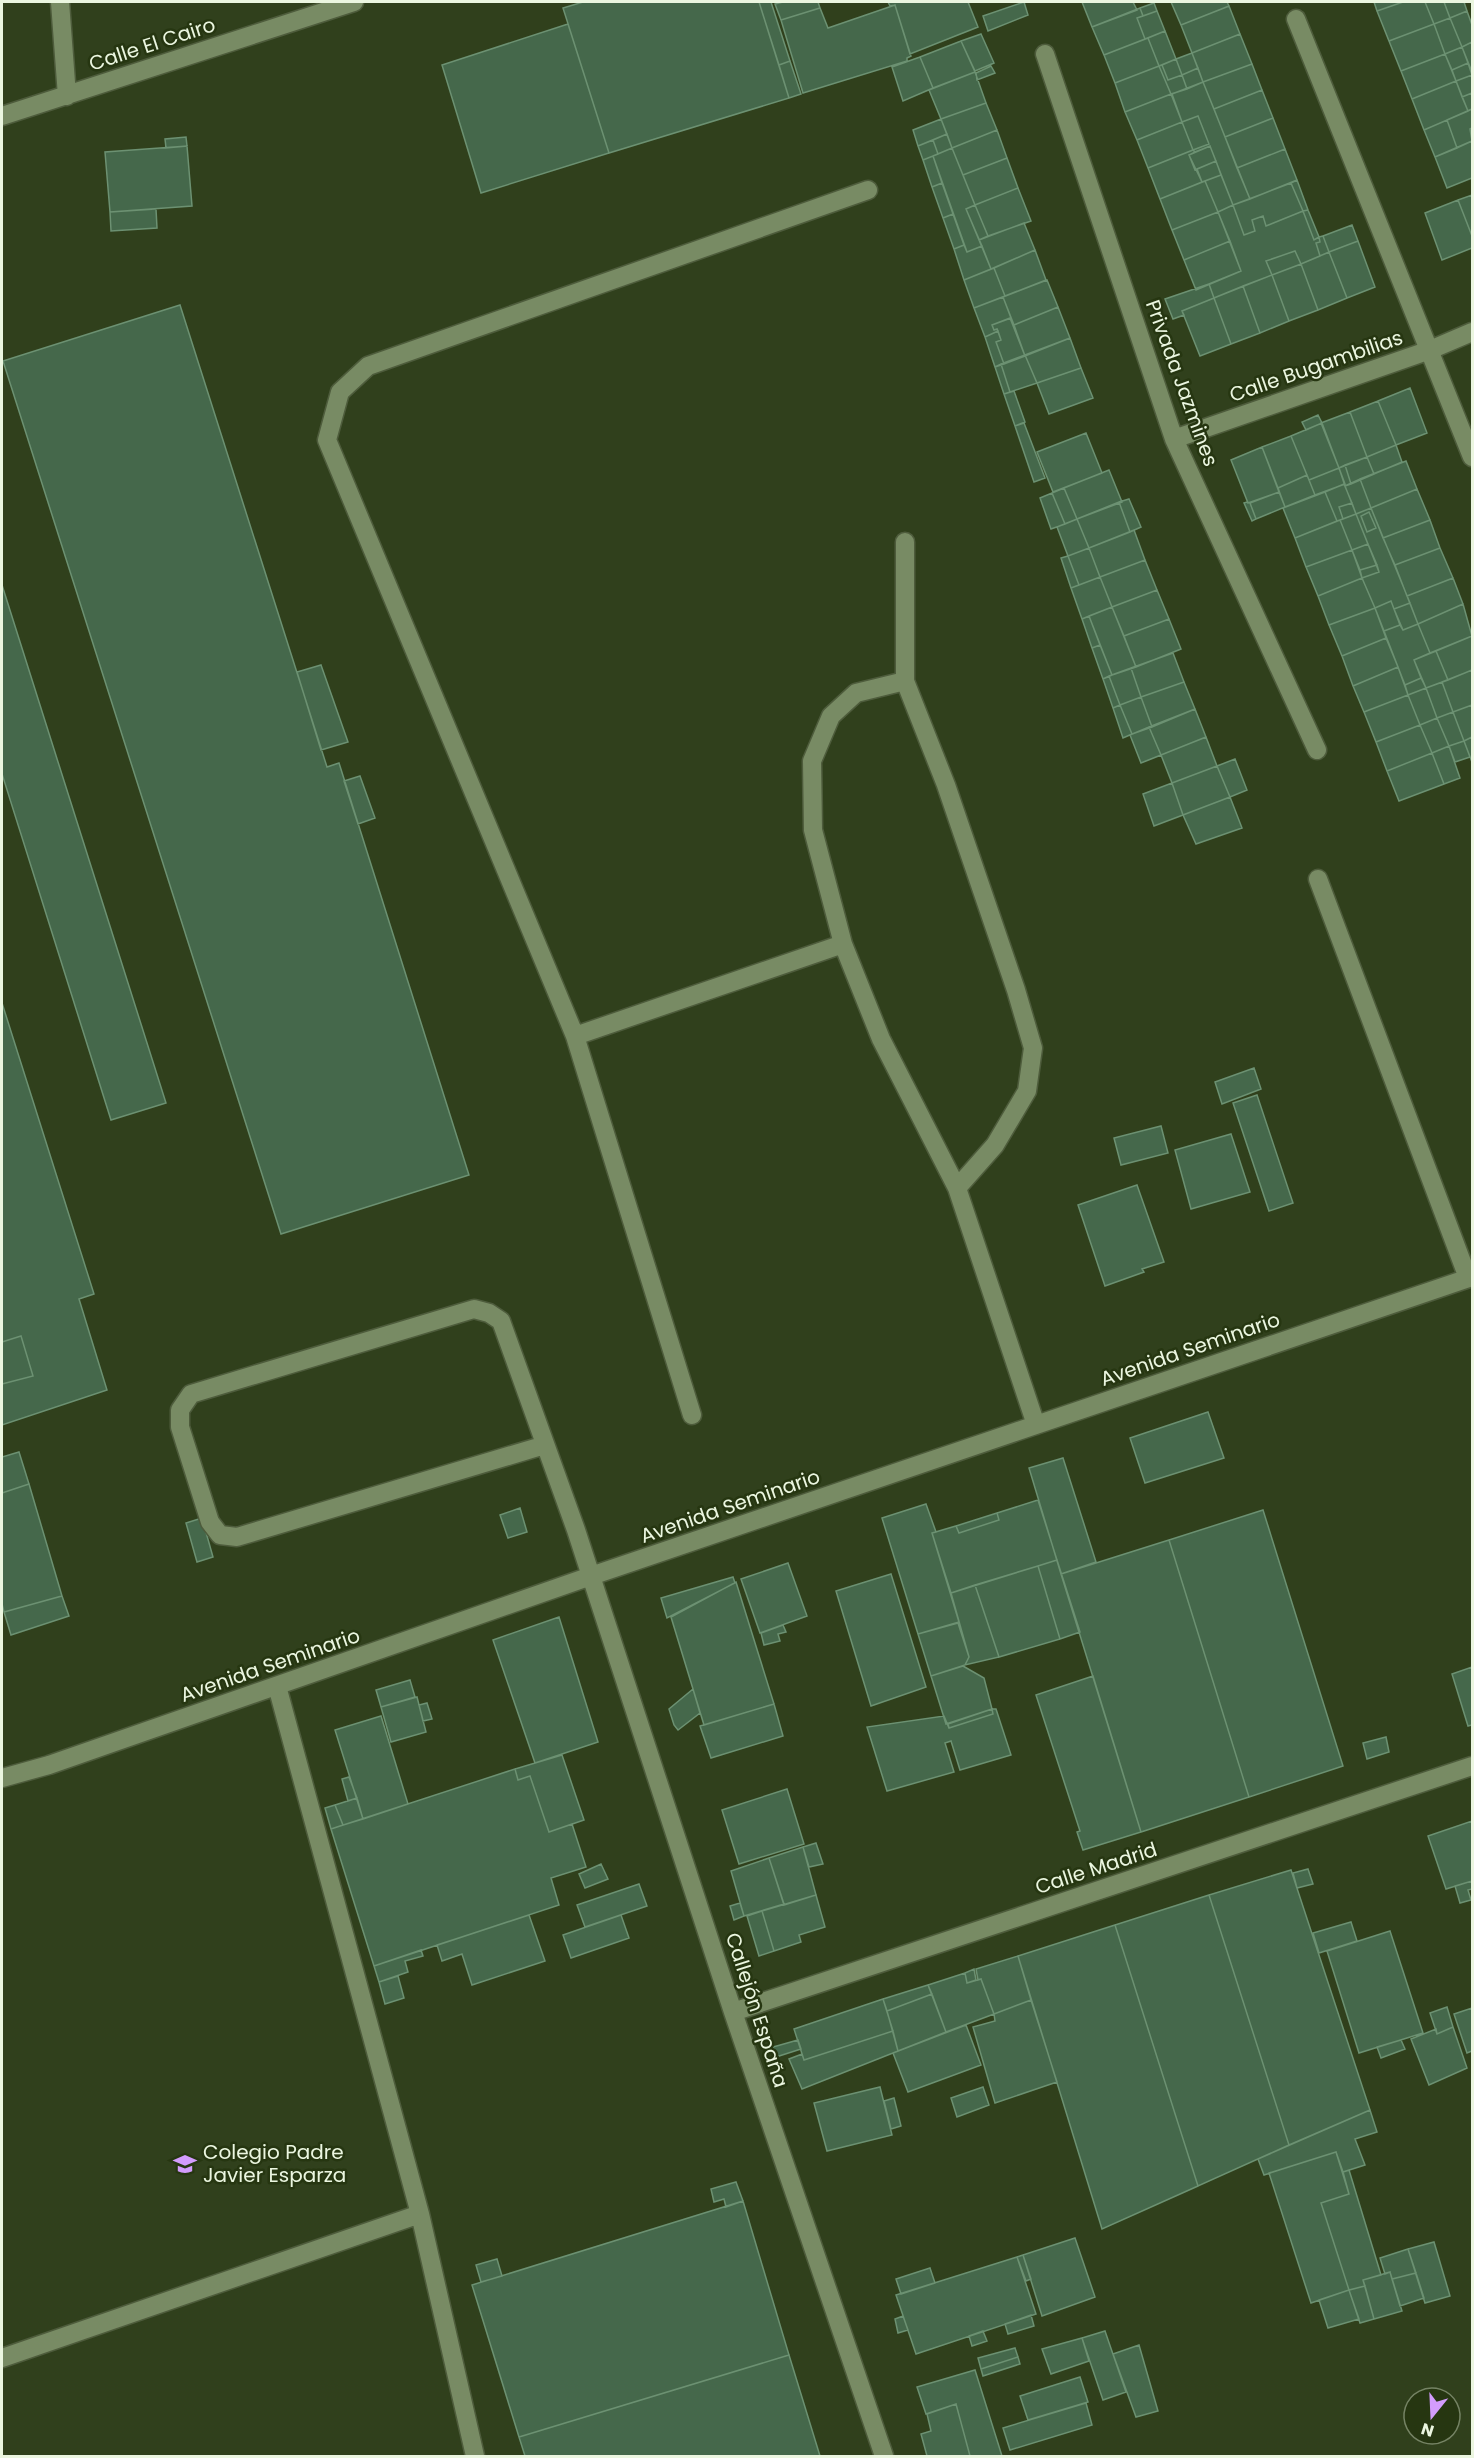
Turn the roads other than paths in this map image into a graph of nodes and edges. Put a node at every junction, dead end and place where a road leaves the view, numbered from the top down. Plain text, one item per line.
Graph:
1 (60, 2) edge
2 (354, 2) edge
3 (1296, 19) dead end
4 (1045, 54) dead end
5 (67, 96) junction
6 (2, 116) edge
7 (868, 190) dead end
8 (1473, 332) edge
9 (1430, 350) junction
10 (1174, 439) junction
11 (1473, 457) edge
12 (905, 542) dead end
13 (905, 681) junction
14 (1317, 750) dead end
15 (1318, 879) dead end
16 (843, 944) junction
17 (576, 1036) junction
18 (957, 1188) junction
19 (1470, 1278) edge
20 (692, 1415) dead end
21 (1036, 1425) junction
22 (545, 1444) junction
23 (591, 1576) junction
24 (277, 1686) junction
25 (1473, 1766) edge
26 (2, 1778) edge
27 (733, 2012) junction
28 (420, 2214) junction
29 (2, 2358) edge
30 (475, 2457) edge
31 (884, 2457) edge

1 - 5 street
2 - 5 street, Calle El Cairo
3 - 9 street
4 - 10 street, Privada Jazmines
5 - 6 street, Calle El Cairo
7 - 17 street
8 - 9 street, Calle Bugambilias
9 - 10 street, Calle Bugambilias
9 - 11 street
10 - 14 street, Privada Jazmines
12 - 13 street
13 - 16 street
13 - 18 street
15 - 19 street
16 - 17 street
16 - 18 street
17 - 20 street
18 - 21 street
19 - 21 street, Avenida Seminario
21 - 23 street, Avenida Seminario
22 - 22 street, Callejón España
22 - 23 street, Callejón España
23 - 24 street, Avenida Seminario
23 - 27 street, Callejón España
24 - 26 street, Avenida Seminario
24 - 28 street
25 - 27 street, Calle Madrid
27 - 31 street, Callejón España
28 - 29 street
28 - 30 street

